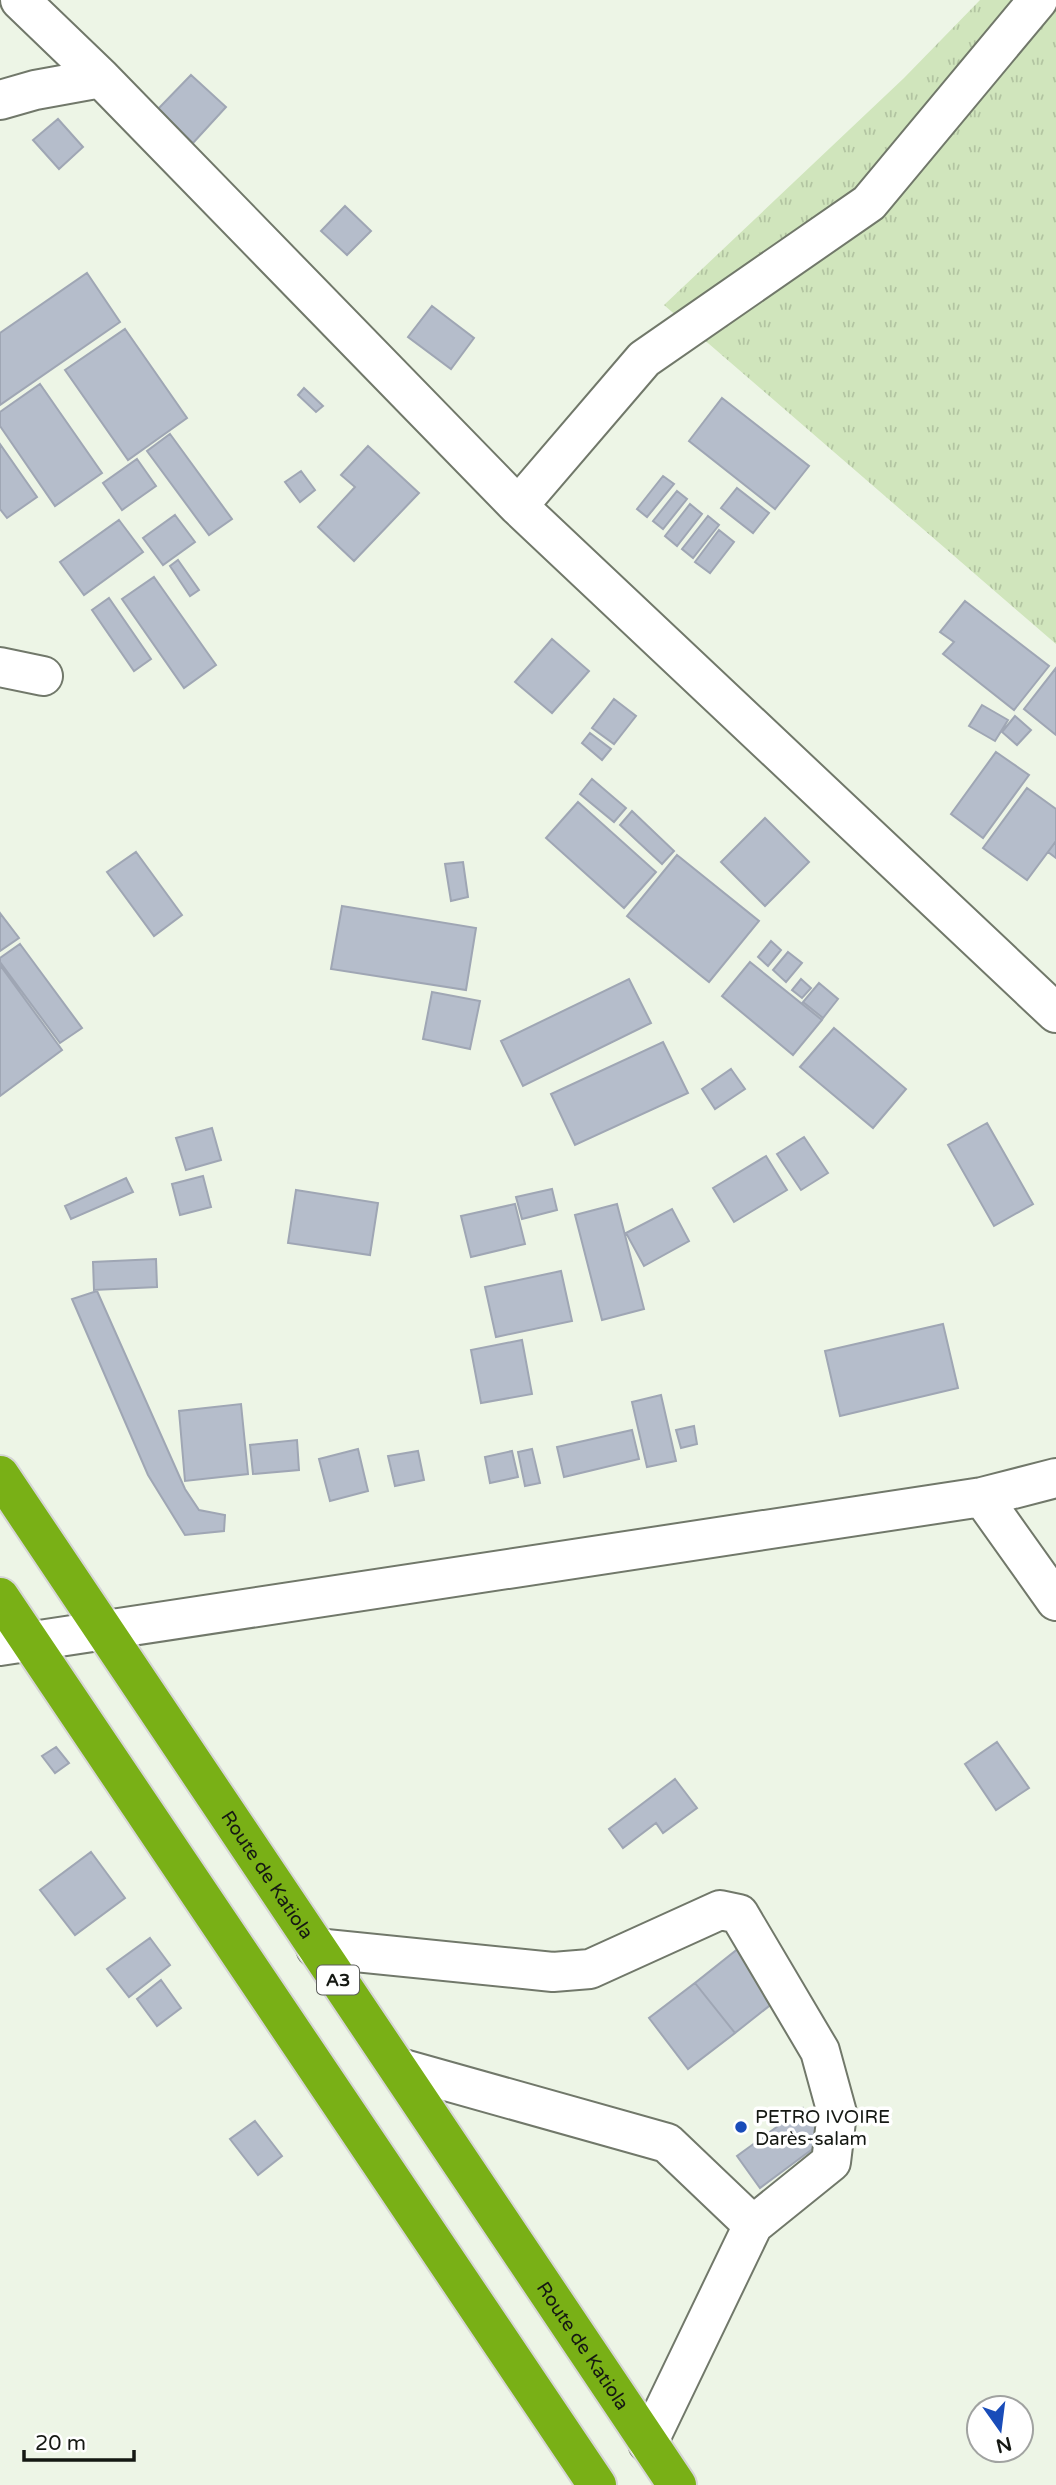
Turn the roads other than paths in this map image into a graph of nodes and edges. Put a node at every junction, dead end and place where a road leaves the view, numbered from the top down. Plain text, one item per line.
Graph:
1 (1038, 0) edge
2 (32, 5) edge
3 (101, 78) junction
4 (0, 100) edge
5 (518, 506) junction
6 (0, 667) edge
7 (43, 676) dead end
8 (1056, 1013) edge
9 (0, 1475) edge
10 (1056, 1478) edge
11 (982, 1497) junction
12 (0, 1597) edge
13 (1056, 1601) edge
14 (104, 1629) junction
15 (16, 1643) edge
16 (316, 1948) junction
17 (400, 2068) junction
18 (752, 2225) junction
19 (648, 2443) junction
20 (597, 2485) edge
21 (677, 2485) edge

1 - 5 street
2 - 3 street
3 - 4 street
3 - 5 street
5 - 8 street
6 - 7 street
9 - 14 highway, Route de Katiola / A3
10 - 11 street
11 - 13 street
11 - 14 street
12 - 15 highway
14 - 15 street
14 - 16 highway, Route de Katiola / A3
15 - 20 highway
16 - 17 highway, Route de Katiola / A3
16 - 18 street
17 - 18 street
17 - 19 highway, Route de Katiola / A3
18 - 19 street
19 - 21 highway, Route de Katiola / A3

